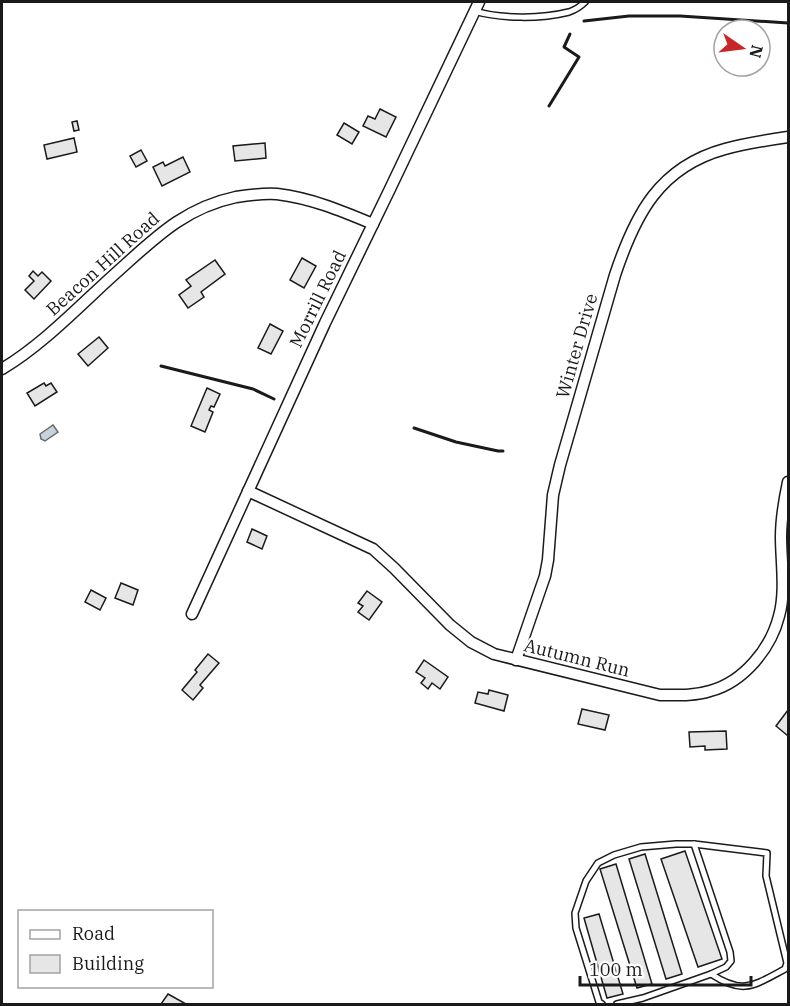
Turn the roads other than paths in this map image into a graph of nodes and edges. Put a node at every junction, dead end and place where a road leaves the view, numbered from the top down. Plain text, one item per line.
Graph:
1 (585, 2) edge
2 (477, 6) edge
3 (789, 137) edge
4 (373, 224) junction
5 (2, 369) edge
6 (789, 482) edge
7 (248, 491) junction
8 (192, 614) dead end
9 (516, 660) junction
10 (694, 844) junction
11 (711, 974) junction
12 (643, 998) junction
13 (602, 1005) edge
14 (617, 1005) edge
15 (645, 1005) edge

1 - 2 lane
2 - 4 street, Morrill Road
3 - 9 street, Winter Drive
4 - 5 street, Beacon Hill Road
4 - 7 street, Morrill Road
6 - 9 street, Autumn Run
7 - 8 street, Morrill Road
7 - 9 street, Autumn Run
10 - 11 lane
10 - 11 lane
10 - 13 lane
11 - 12 lane
12 - 14 lane
12 - 15 lane

